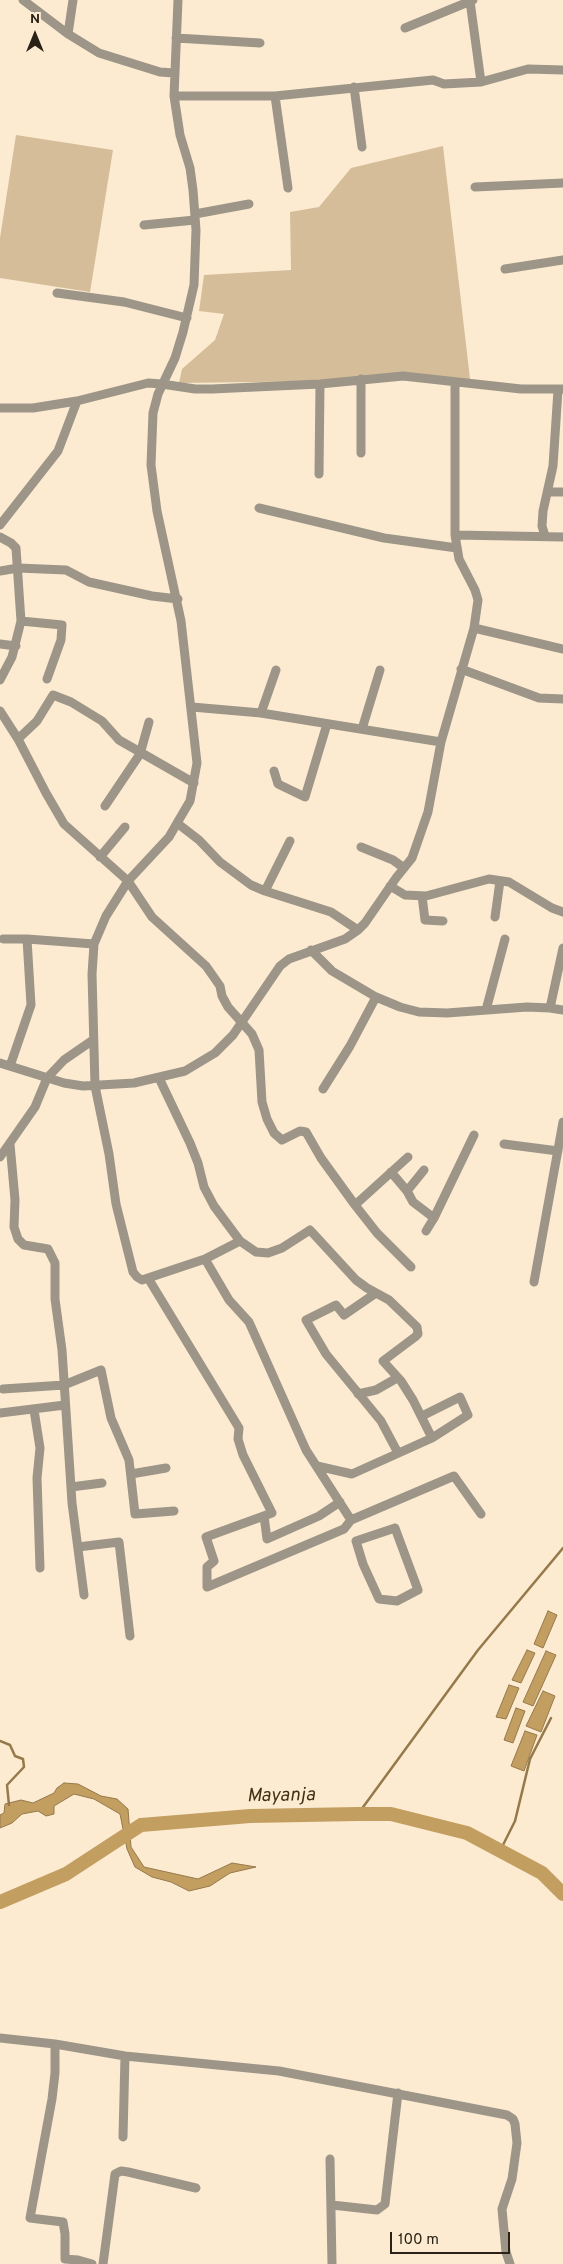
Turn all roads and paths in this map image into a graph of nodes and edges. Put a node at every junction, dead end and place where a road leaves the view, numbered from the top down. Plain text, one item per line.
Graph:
1 (23, 0) edge
2 (73, 0) edge
3 (178, 0) edge
4 (472, 1) edge
5 (406, 28) dead end
6 (68, 34) junction
7 (176, 38) junction
8 (260, 43) dead end
9 (563, 70) edge
10 (174, 72) junction
11 (481, 82) junction
12 (354, 87) junction
13 (174, 96) junction
14 (275, 96) junction
15 (362, 147) dead end
16 (563, 183) edge
17 (475, 187) dead end
18 (288, 188) dead end
19 (249, 204) dead end
20 (195, 217) junction
21 (144, 225) dead end
22 (563, 260) edge
23 (505, 269) dead end
24 (57, 294) dead end
25 (187, 318) junction
26 (361, 379) junction
27 (455, 383) junction
28 (162, 384) junction
29 (320, 384) junction
30 (560, 389) edge
31 (77, 401) junction
32 (0, 408) edge
33 (559, 433) edge
34 (362, 453) dead end
35 (319, 474) dead end
36 (548, 492) junction
37 (563, 492) edge
38 (259, 508) dead end
39 (0, 525) edge
40 (455, 535) junction
41 (545, 536) junction
42 (0, 537) edge
43 (563, 537) edge
44 (457, 548) junction
45 (18, 568) junction
46 (0, 571) edge
47 (178, 599) junction
48 (21, 621) junction
49 (474, 628) junction
50 (0, 644) edge
51 (16, 646) junction
52 (563, 649) edge
53 (276, 670) dead end
54 (380, 670) dead end
55 (461, 670) junction
56 (47, 679) dead end
57 (0, 680) edge
58 (563, 699) edge
59 (192, 707) junction
60 (0, 711) edge
61 (261, 713) junction
62 (150, 722) dead end
63 (327, 724) junction
64 (362, 729) junction
65 (18, 739) junction
66 (441, 742) junction
67 (140, 754) junction
68 (274, 771) dead end
69 (194, 783) junction
70 (105, 806) dead end
71 (178, 823) junction
72 (125, 827) dead end
73 (290, 841) dead end
74 (361, 847) dead end
75 (100, 857) junction
76 (404, 868) junction
77 (128, 881) junction
78 (500, 881) junction
79 (390, 886) junction
80 (265, 891) junction
81 (422, 896) junction
82 (563, 912) edge
83 (495, 917) dead end
84 (443, 921) dead end
85 (358, 930) junction
86 (3, 939) dead end
87 (27, 939) junction
88 (505, 939) dead end
89 (94, 944) junction
90 (563, 948) edge
91 (312, 950) junction
92 (376, 997) junction
93 (550, 1008) junction
94 (486, 1010) junction
95 (563, 1010) edge
96 (243, 1021) junction
97 (94, 1040) junction
98 (0, 1063) edge
99 (10, 1066) junction
100 (47, 1078) junction
101 (159, 1078) junction
102 (95, 1086) junction
103 (323, 1089) dead end
104 (563, 1122) edge
105 (474, 1135) dead end
106 (10, 1144) junction
107 (504, 1144) dead end
108 (558, 1151) junction
109 (0, 1157) edge
110 (408, 1157) dead end
111 (424, 1170) dead end
112 (391, 1172) junction
113 (407, 1191) junction
114 (355, 1205) junction
115 (434, 1218) junction
116 (426, 1231) dead end
117 (240, 1241) junction
118 (205, 1259) junction
119 (411, 1267) dead end
120 (148, 1278) junction
121 (534, 1282) dead end
122 (376, 1293) junction
123 (396, 1378) junction
124 (64, 1385) junction
125 (3, 1389) dead end
126 (358, 1394) junction
127 (65, 1405) junction
128 (34, 1410) junction
129 (0, 1413) edge
130 (422, 1416) junction
131 (432, 1438) junction
132 (398, 1453) junction
133 (317, 1466) junction
134 (166, 1468) dead end
135 (131, 1474) junction
136 (102, 1483) dead end
137 (71, 1487) junction
138 (340, 1502) junction
139 (174, 1510) dead end
140 (481, 1514) dead end
141 (264, 1516) junction
142 (350, 1520) junction
143 (78, 1547) junction
144 (40, 1568) dead end
145 (374, 1585) joint
146 (84, 1596) dead end
147 (130, 1636) dead end
148 (0, 2038) edge
149 (55, 2044) junction
150 (126, 2056) junction
151 (398, 2093) junction
152 (124, 2137) dead end
153 (330, 2159) dead end
154 (196, 2188) dead end
155 (332, 2205) junction
156 (92, 2264) edge
157 (103, 2264) edge
158 (332, 2264) edge
159 (510, 2264) edge

1 - 6 street
2 - 6 street
3 - 7 street
4 - 5 street
4 - 11 street
6 - 10 street
7 - 8 street
7 - 10 street
9 - 11 street
10 - 13 street
11 - 12 street
12 - 14 street
12 - 15 street
13 - 14 street
13 - 20 street
14 - 18 street
16 - 17 street
19 - 20 street
20 - 21 street
20 - 25 street
22 - 23 street
24 - 25 street
25 - 28 street
26 - 27 street
26 - 29 street
26 - 34 street
27 - 30 street
27 - 40 street
28 - 29 street
28 - 31 street
28 - 47 street
29 - 35 street
30 - 33 street
31 - 32 street
31 - 39 street
33 - 36 street
36 - 37 street
36 - 41 street
38 - 44 street
40 - 41 street
40 - 44 street
41 - 43 street
42 - 45 street
44 - 49 street
45 - 46 street
45 - 47 street
45 - 48 street
47 - 59 street
48 - 51 street
48 - 56 street
49 - 52 street
49 - 55 street
50 - 51 street
51 - 57 street
53 - 61 street
54 - 64 street
55 - 58 street
55 - 66 street
59 - 61 street
59 - 69 street
60 - 65 street
61 - 63 street
62 - 67 street
63 - 64 street
63 - 68 street
64 - 66 street
65 - 67 street
65 - 75 street
66 - 76 street
67 - 69 street
67 - 70 street
69 - 71 street
71 - 77 street
71 - 80 street
72 - 75 street
73 - 80 street
74 - 76 street
75 - 77 street
76 - 79 street
77 - 89 street
77 - 96 street
78 - 81 street
78 - 82 street
78 - 83 street
79 - 81 street
79 - 85 street
80 - 85 street
81 - 84 street
85 - 91 street
86 - 87 street
87 - 89 street
87 - 99 street
88 - 94 street
89 - 97 street
90 - 93 street
91 - 92 street
91 - 96 street
92 - 94 street
92 - 103 street
93 - 94 street
93 - 95 street
96 - 101 street
96 - 114 street
97 - 100 street
97 - 102 street
98 - 99 street
99 - 100 street
100 - 102 street
100 - 106 street
101 - 102 street
101 - 117 street
102 - 120 street
104 - 108 street
105 - 115 street
106 - 109 street
106 - 124 street
107 - 108 street
108 - 121 street
110 - 112 street
111 - 113 street
112 - 113 street
112 - 114 street
113 - 115 street
114 - 119 street
115 - 116 street
117 - 118 street
117 - 122 street
118 - 120 street
118 - 133 street
120 - 141 street
122 - 123 street
122 - 126 street
123 - 126 street
123 - 130 street
124 - 125 street
124 - 127 street
124 - 135 street
126 - 132 street
127 - 128 street
127 - 137 street
128 - 129 street
128 - 144 street
130 - 131 street
130 - 131 street
131 - 132 street
132 - 133 street
133 - 138 street
134 - 135 street
135 - 139 street
136 - 137 street
137 - 143 street
138 - 141 street
138 - 142 street
140 - 142 street
141 - 142 street
143 - 146 street
143 - 147 street
145 - 145 street
148 - 149 street
149 - 150 street
149 - 156 street
150 - 151 street
150 - 152 street
151 - 155 street
151 - 159 street
153 - 155 street
154 - 157 street
155 - 158 street

